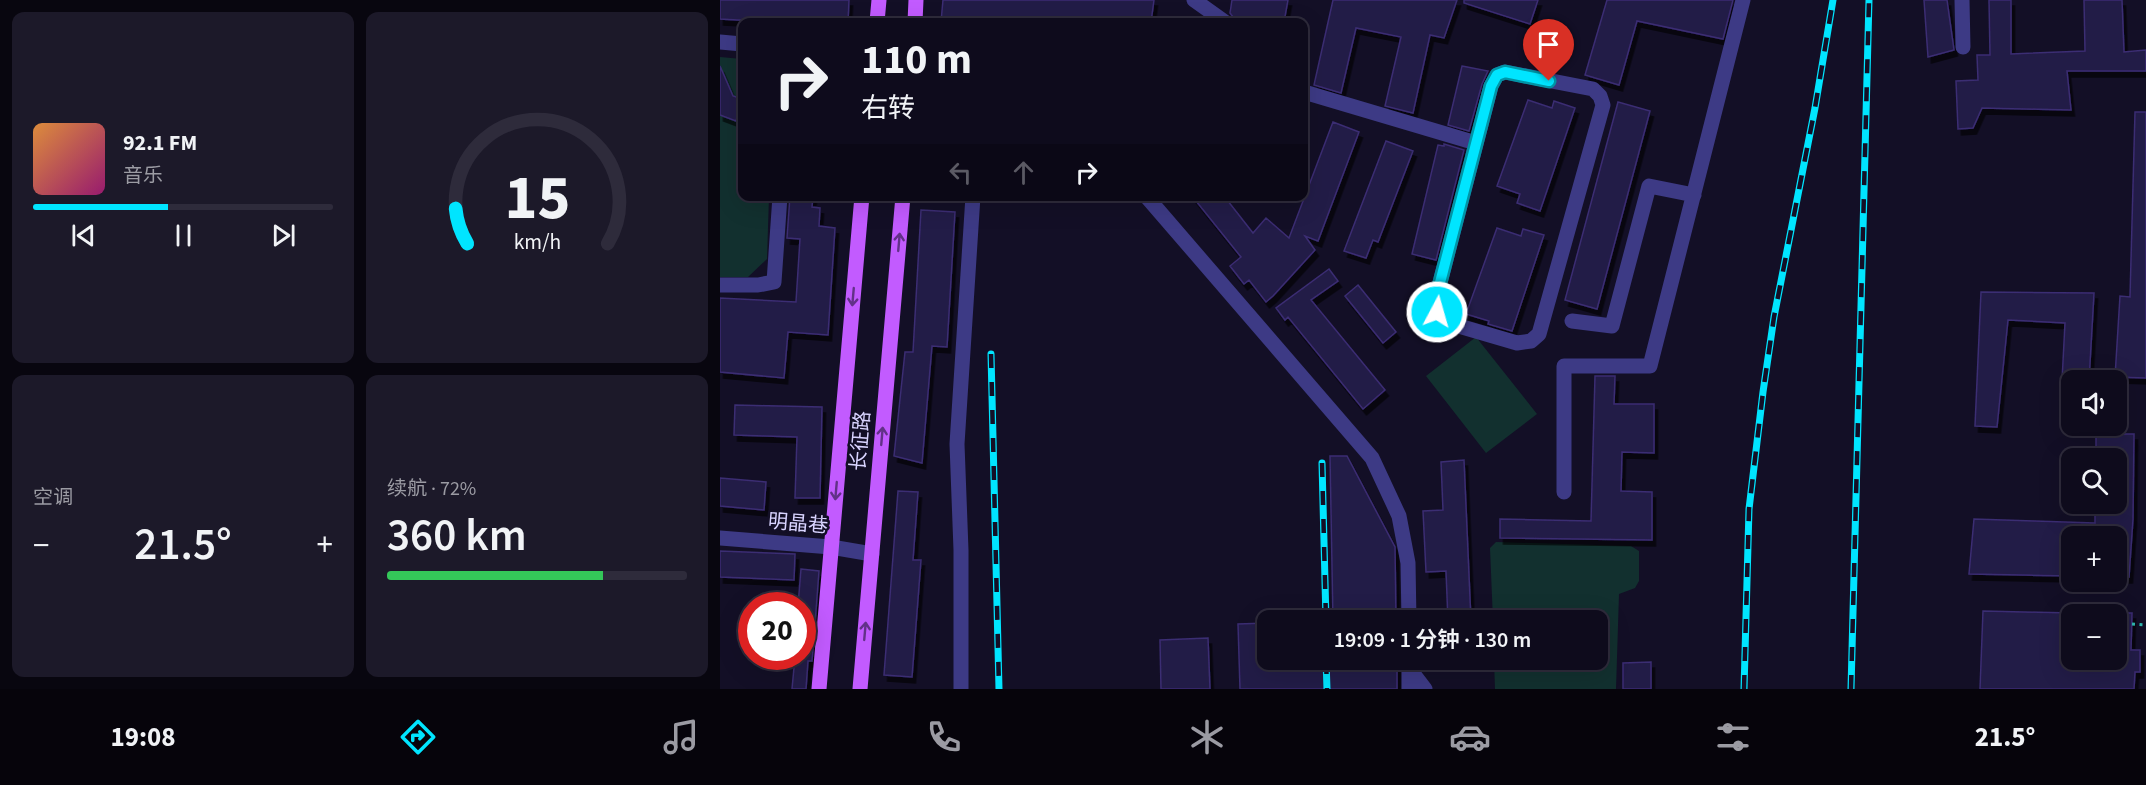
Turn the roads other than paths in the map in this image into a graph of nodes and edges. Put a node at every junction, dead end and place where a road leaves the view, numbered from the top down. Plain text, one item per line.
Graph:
1 (879, 0) edge
2 (916, 0) edge
3 (1194, 0) edge
4 (1743, 0) edge
5 (1962, 0) edge
6 (877, 18) edge
7 (915, 18) edge
8 (1219, 18) edge
9 (720, 42) edge
10 (738, 44) edge
11 (1963, 47) dead end
12 (1308, 93) edge
13 (1476, 143) junction
14 (1694, 195) junction
15 (780, 201) edge
16 (861, 201) edge
17 (903, 201) edge
18 (974, 201) edge
19 (1150, 201) edge
20 (720, 285) edge
21 (1572, 321) dead end
22 (1564, 492) dead end
23 (720, 538) edge
24 (831, 548) junction
25 (872, 554) junction
26 (1408, 610) edge
27 (1409, 670) edge
28 (1413, 670) edge
29 (819, 689) edge
30 (860, 689) edge
31 (962, 689) edge
32 (1409, 689) edge
33 (1425, 689) edge

1 - 6 main road
2 - 7 main road
3 - 8 street
4 - 14 street
5 - 11 street
9 - 10 street
12 - 13 street
13 - 13 street
14 - 21 street
14 - 22 street
15 - 20 street
16 -> 24 main road, 长征路
25 -> 17 main road, 长征路
18 - 31 street
19 - 26 street
23 - 24 street, 明晶巷
24 - 25 street, 明晶巷
24 - 29 main road, 长征路
30 -> 25 main road, 长征路
27 - 32 street
28 - 33 street

